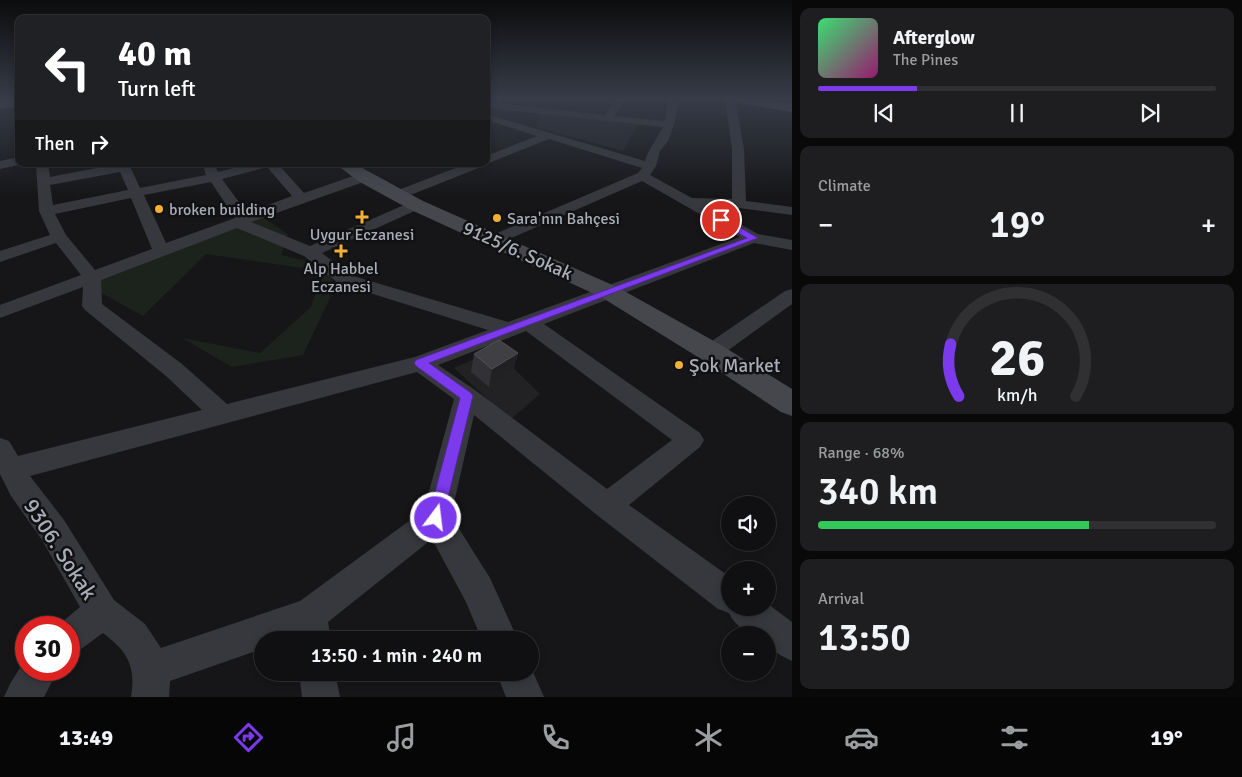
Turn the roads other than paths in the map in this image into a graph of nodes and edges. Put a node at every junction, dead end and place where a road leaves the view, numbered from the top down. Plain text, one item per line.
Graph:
1 (533, 132) edge
2 (666, 132) edge
3 (735, 132) edge
4 (547, 136) junction
5 (490, 158) edge
6 (15, 162) edge
7 (0, 164) edge
8 (42, 167) edge
9 (115, 167) edge
10 (125, 167) edge
11 (209, 167) edge
12 (252, 167) edge
13 (274, 167) edge
14 (349, 167) edge
15 (471, 167) edge
16 (646, 171) junction
17 (214, 177) junction
18 (364, 177) junction
19 (44, 182) junction
20 (136, 194) junction
21 (301, 198) junction
22 (407, 200) junction
23 (688, 202) junction
24 (739, 204) junction
25 (46, 210) junction
26 (792, 211) edge
27 (241, 220) junction
28 (59, 237) junction
29 (754, 238) junction
30 (494, 240) junction
31 (792, 244) edge
32 (161, 250) junction
33 (310, 252) junction
34 (0, 257) edge
35 (92, 277) junction
36 (609, 292) junction
37 (792, 295) edge
38 (0, 312) edge
39 (518, 326) junction
40 (712, 352) junction
41 (420, 363) junction
42 (467, 396) junction
43 (792, 404) edge
44 (222, 414) junction
45 (6, 459) edge
46 (607, 506) junction
47 (436, 518) junction
48 (721, 590) edge
49 (102, 612) junction
50 (755, 616) edge
51 (311, 627) edge
52 (80, 629) edge
53 (496, 631) edge
54 (792, 643) edge
55 (33, 681) edge
56 (318, 681) edge
57 (518, 681) edge
58 (151, 684) edge
59 (23, 697) edge
60 (321, 697) edge
61 (525, 697) edge

1 - 4 street
2 - 16 street
3 - 24 street
4 - 5 street
4 - 16 street
6 - 7 street
8 - 19 street
9 - 19 street
10 - 20 street
11 - 17 street
12 - 17 street
13 - 21 street
14 - 18 main road, 9125/6. Sokak
15 - 22 street
16 - 23 street
16 - 30 street
17 - 20 street
17 - 27 street
18 - 21 street
18 - 22 main road, 9125/6. Sokak
19 - 25 street
20 - 25 street
20 - 32 street
21 - 27 street
22 - 30 main road, 9125/6. Sokak
22 - 33 street
23 - 24 street
23 - 29 street
24 - 26 street
25 - 28 street
27 - 32 street
27 - 33 street
28 - 34 street
28 - 35 street
29 - 31 street
29 - 36 street
30 - 36 main road, 9125/6. Sokak
32 - 35 street
33 - 39 street
35 - 38 street
35 - 44 street
36 - 39 street
36 - 40 main road, 9125/6. Sokak
37 - 40 street
39 - 41 street
39 - 46 street
40 - 43 main road, 9125/6. Sokak
41 - 42 street
41 - 44 street
42 - 46 street
42 - 47 street
44 - 45 street
45 - 49 street, 9306. Sokak
46 - 48 street
47 - 51 street
47 - 53 street
49 - 52 street, 9306. Sokak
49 - 58 street
50 - 54 street
51 - 58 street
55 - 59 street
56 - 60 street
57 - 61 street

